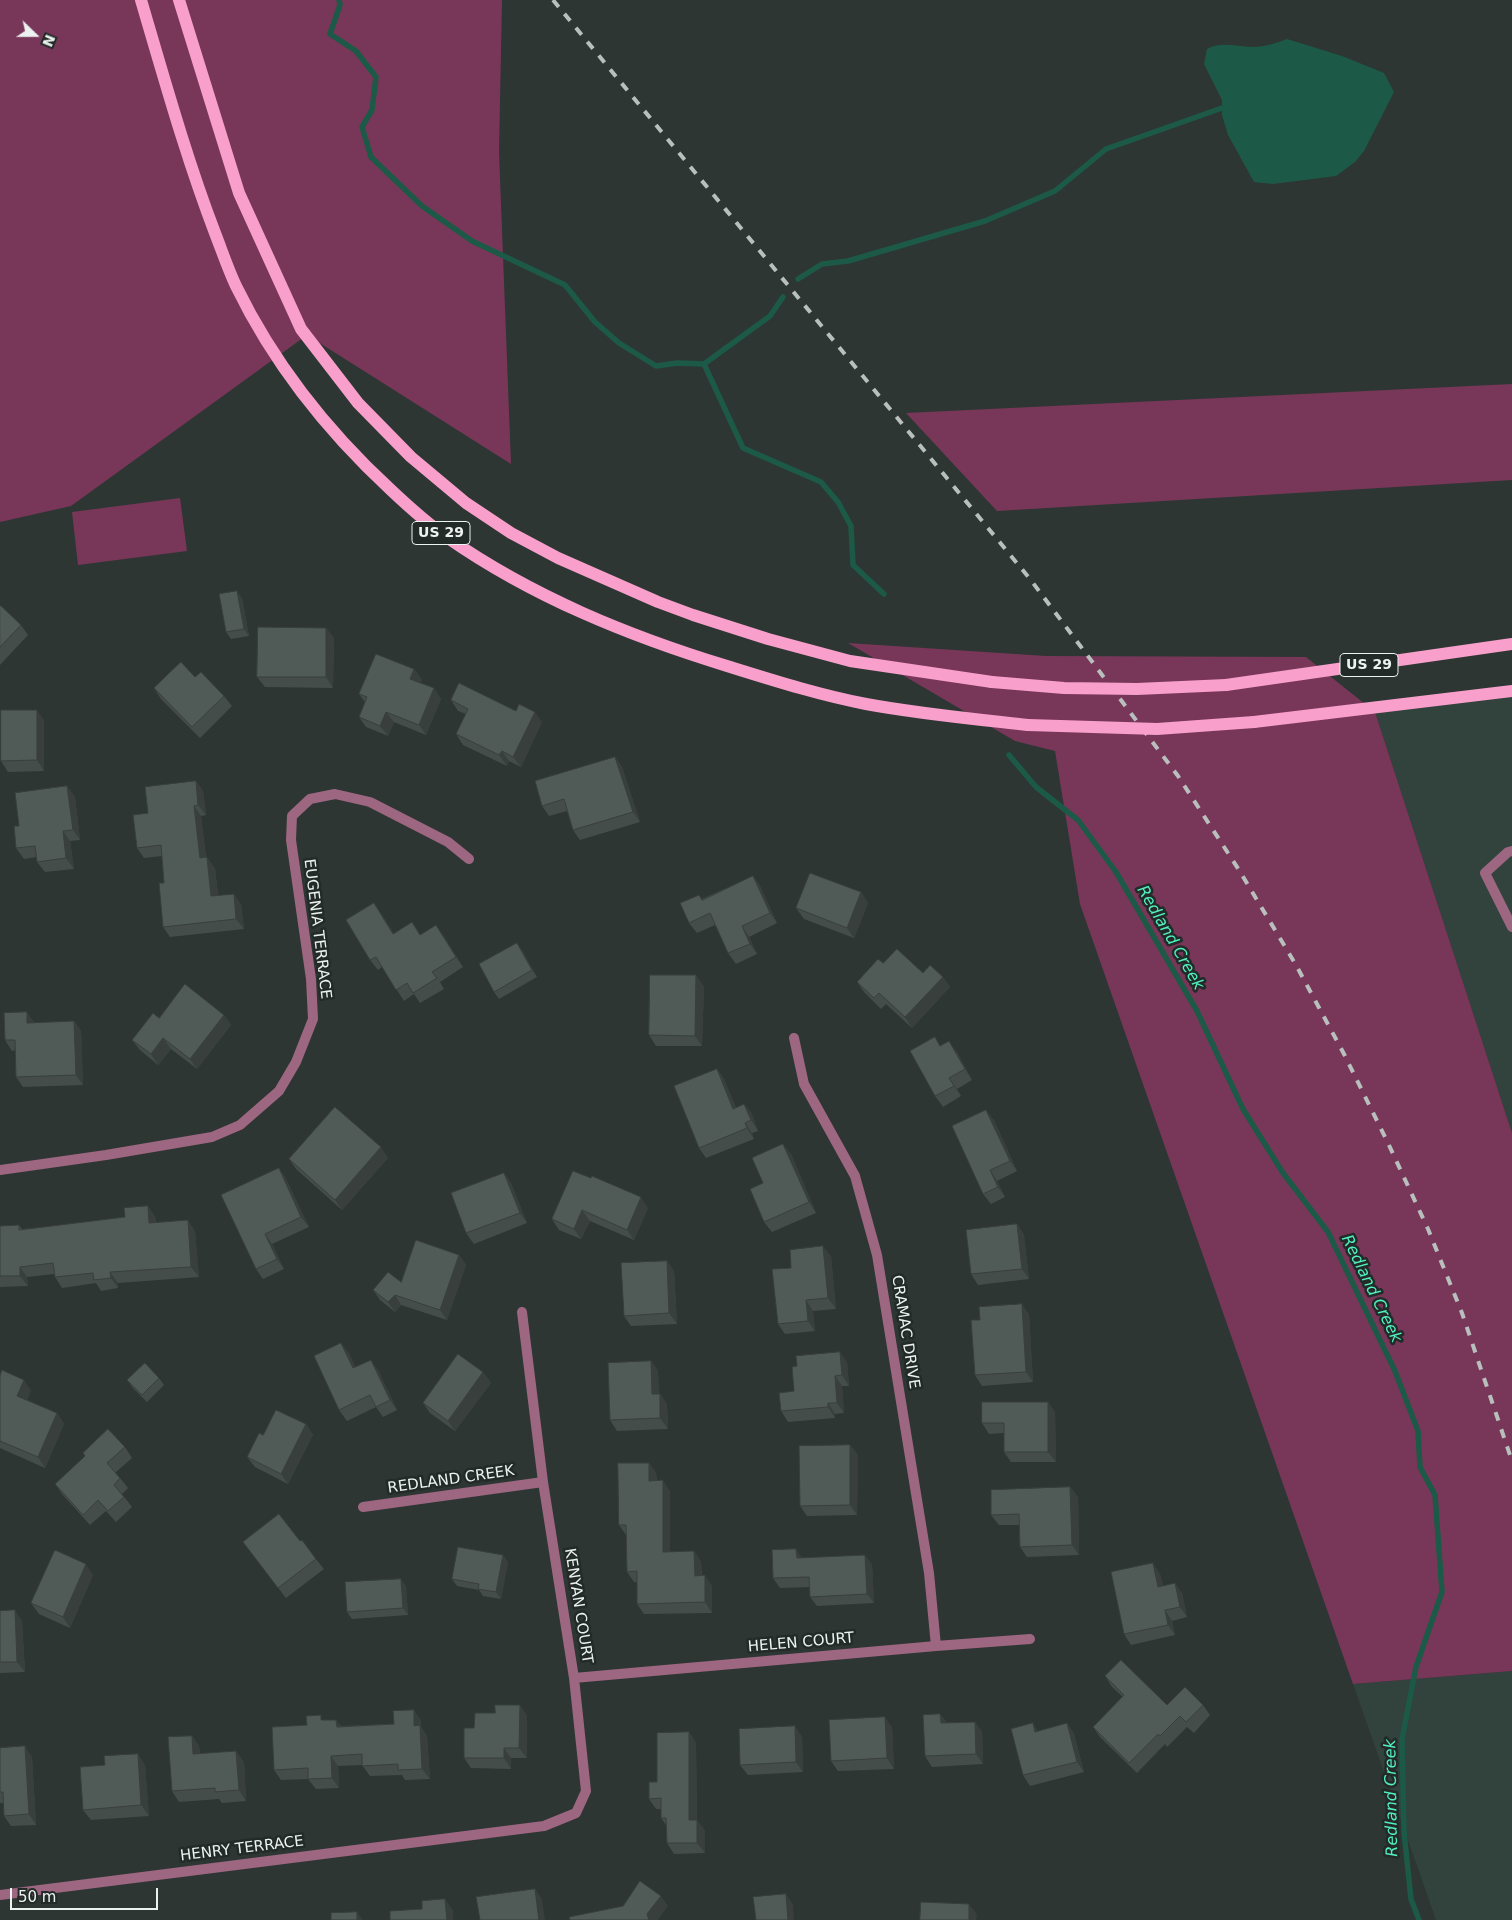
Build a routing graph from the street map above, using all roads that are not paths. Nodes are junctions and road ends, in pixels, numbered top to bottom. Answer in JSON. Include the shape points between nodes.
{"nodes":[{"id":1,"x":140,"y":0,"type":"edge"},
{"id":2,"x":180,"y":0,"type":"edge"},
{"id":3,"x":1512,"y":644,"type":"edge"},
{"id":4,"x":1512,"y":691,"type":"edge"},
{"id":5,"x":1512,"y":850,"type":"edge"},
{"id":6,"x":469,"y":859,"type":"dead end"},
{"id":7,"x":1512,"y":927,"type":"edge"},
{"id":8,"x":794,"y":1038,"type":"dead end"},
{"id":9,"x":0,"y":1170,"type":"edge"},
{"id":10,"x":522,"y":1312,"type":"dead end"},
{"id":11,"x":543,"y":1482,"type":"junction"},
{"id":12,"x":363,"y":1507,"type":"dead end"},
{"id":13,"x":1030,"y":1639,"type":"dead end"},
{"id":14,"x":936,"y":1646,"type":"junction"},
{"id":15,"x":574,"y":1678,"type":"junction"},
{"id":16,"x":487,"y":1833,"type":"joint"},
{"id":17,"x":0,"y":1895,"type":"edge"}],
"edges":[{"from":1,"to":4,"type":"main road","number":"US 29","bridge":true,"via":[[198,188],[236,285],[274,354],[319,416],[367,468],[416,513],[446,537],[508,576],[576,611],[663,646],[768,679],[864,703],[1028,725],[1157,729],[1254,722]]},
{"from":2,"to":3,"type":"main road","number":"US 29","bridge":true,"via":[[239,193],[301,329],[358,402],[410,457],[466,503],[511,533],[558,558],[675,609],[768,639],[850,661],[992,682],[1064,688],[1226,686]]},
{"from":5,"to":7,"type":"street","via":[[1485,872]]},
{"from":6,"to":9,"type":"street","name":"EUGENIA TERRACE","via":[[448,842],[370,802],[335,794],[310,799],[292,816],[291,840],[312,980],[313,1019],[296,1062],[279,1090],[240,1125],[212,1137]]},
{"from":8,"to":14,"type":"street","name":"CRAMAC DRIVE","via":[[804,1084],[855,1176],[877,1255],[929,1573]]},
{"from":10,"to":11,"type":"street","name":"KENYAN COURT"},
{"from":11,"to":12,"type":"street","name":"REDLAND CREEK"},
{"from":11,"to":15,"type":"street","name":"KENYAN COURT"},
{"from":13,"to":14,"type":"street","name":"HELEN COURT"},
{"from":14,"to":15,"type":"street","name":"HELEN COURT"},
{"from":15,"to":16,"type":"street","name":"KENYAN COURT","via":[[586,1792],[576,1813],[544,1826]]},
{"from":16,"to":17,"type":"street","name":"HENRY TERRACE"}]}
